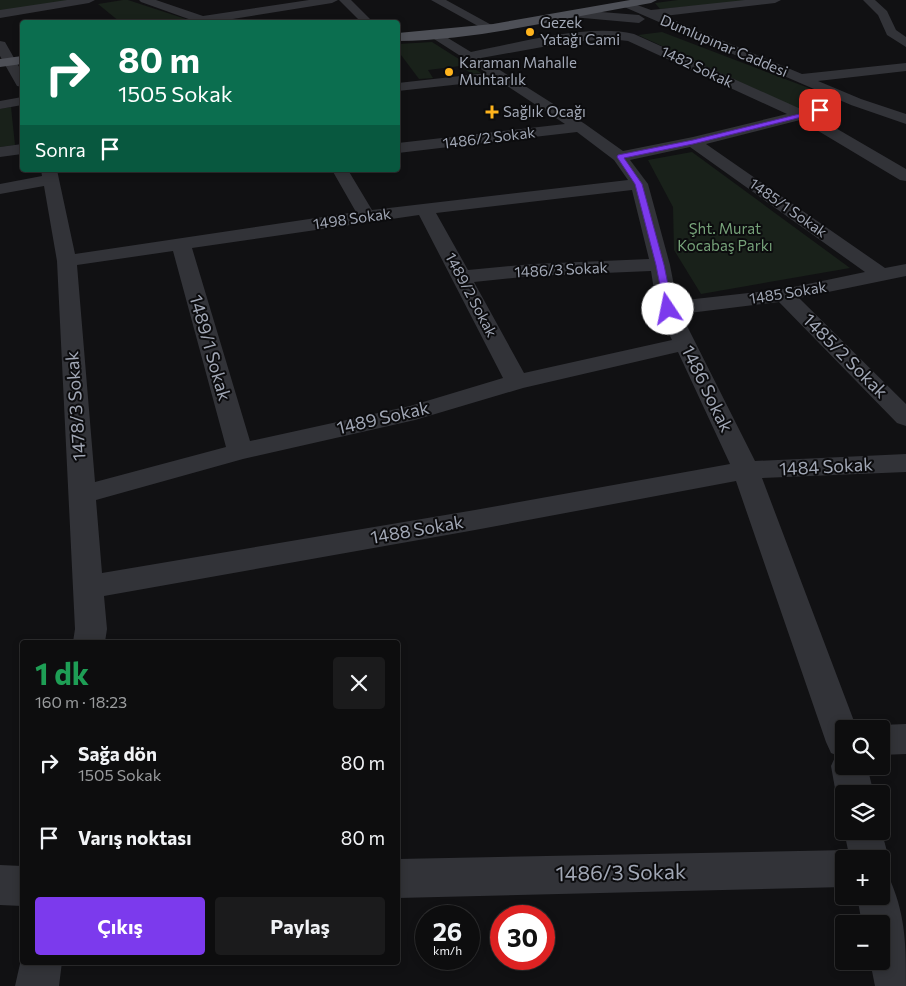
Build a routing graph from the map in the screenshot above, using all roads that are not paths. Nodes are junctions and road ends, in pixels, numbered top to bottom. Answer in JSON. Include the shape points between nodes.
{"nodes":[{"id":1,"x":88,"y":0,"type":"edge"},
{"id":2,"x":145,"y":0,"type":"edge"},
{"id":3,"x":332,"y":0,"type":"edge"},
{"id":4,"x":345,"y":0,"type":"edge"},
{"id":5,"x":438,"y":0,"type":"edge"},
{"id":6,"x":651,"y":0,"type":"edge"},
{"id":7,"x":775,"y":0,"type":"edge"},
{"id":8,"x":869,"y":0,"type":"edge"},
{"id":9,"x":624,"y":2,"type":"edge"},
{"id":10,"x":0,"y":14,"type":"edge"},
{"id":11,"x":576,"y":14,"type":"junction"},
{"id":12,"x":650,"y":14,"type":"junction"},
{"id":13,"x":202,"y":20,"type":"edge"},
{"id":14,"x":211,"y":20,"type":"edge"},
{"id":15,"x":365,"y":20,"type":"edge"},
{"id":16,"x":677,"y":26,"type":"junction"},
{"id":17,"x":491,"y":28,"type":"junction"},
{"id":18,"x":438,"y":36,"type":"junction"},
{"id":19,"x":400,"y":37,"type":"edge"},
{"id":20,"x":906,"y":43,"type":"edge"},
{"id":21,"x":0,"y":45,"type":"edge"},
{"id":22,"x":469,"y":56,"type":"junction"},
{"id":23,"x":11,"y":62,"type":"edge"},
{"id":24,"x":906,"y":67,"type":"edge"},
{"id":25,"x":499,"y":76,"type":"junction"},
{"id":26,"x":801,"y":78,"type":"junction"},
{"id":27,"x":20,"y":79,"type":"edge"},
{"id":28,"x":400,"y":87,"type":"edge"},
{"id":29,"x":20,"y":101,"type":"edge"},
{"id":30,"x":856,"y":102,"type":"junction"},
{"id":31,"x":0,"y":105,"type":"edge"},
{"id":32,"x":802,"y":115,"type":"junction"},
{"id":33,"x":906,"y":119,"type":"edge"},
{"id":34,"x":580,"y":127,"type":"junction"},
{"id":35,"x":693,"y":142,"type":"junction"},
{"id":36,"x":400,"y":148,"type":"edge"},
{"id":37,"x":20,"y":149,"type":"edge"},
{"id":38,"x":0,"y":152,"type":"edge"},
{"id":39,"x":620,"y":157,"type":"junction"},
{"id":40,"x":49,"y":172,"type":"edge"},
{"id":41,"x":341,"y":172,"type":"edge"},
{"id":42,"x":906,"y":176,"type":"edge"},
{"id":43,"x":639,"y":184,"type":"junction"},
{"id":44,"x":0,"y":189,"type":"edge"},
{"id":45,"x":425,"y":209,"type":"junction"},
{"id":46,"x":367,"y":216,"type":"junction"},
{"id":47,"x":180,"y":244,"type":"junction"},
{"id":48,"x":66,"y":261,"type":"junction"},
{"id":49,"x":660,"y":265,"type":"junction"},
{"id":50,"x":906,"y":270,"type":"edge"},
{"id":51,"x":882,"y":275,"type":"junction"},
{"id":52,"x":462,"y":277,"type":"junction"},
{"id":53,"x":784,"y":295,"type":"junction"},
{"id":54,"x":668,"y":309,"type":"junction"},
{"id":55,"x":684,"y":344,"type":"junction"},
{"id":56,"x":517,"y":382,"type":"junction"},
{"id":57,"x":906,"y":418,"type":"edge"},
{"id":58,"x":240,"y":451,"type":"junction"},
{"id":59,"x":906,"y":463,"type":"edge"},
{"id":60,"x":746,"y":470,"type":"junction"},
{"id":61,"x":82,"y":495,"type":"junction"},
{"id":62,"x":89,"y":588,"type":"junction"},
{"id":63,"x":89,"y":640,"type":"edge"},
{"id":64,"x":836,"y":720,"type":"edge"},
{"id":65,"x":906,"y":739,"type":"edge"},
{"id":66,"x":890,"y":740,"type":"edge"},
{"id":67,"x":835,"y":868,"type":"edge"},
{"id":68,"x":400,"y":879,"type":"edge"},
{"id":69,"x":0,"y":885,"type":"edge"},
{"id":70,"x":20,"y":886,"type":"edge"},
{"id":71,"x":890,"y":925,"type":"edge"},
{"id":72,"x":40,"y":965,"type":"edge"},
{"id":73,"x":37,"y":986,"type":"edge"},
{"id":74,"x":897,"y":986,"type":"edge"}],
"edges":[{"from":1,"to":10,"type":"street"},
{"from":2,"to":13,"type":"street"},
{"from":3,"to":14,"type":"street"},
{"from":4,"to":15,"type":"street"},
{"from":5,"to":17,"type":"street"},
{"from":6,"to":9,"type":"main road"},
{"from":7,"to":12,"type":"street"},
{"from":8,"to":20,"type":"street","via":[[883,14],[891,32]]},
{"from":9,"to":11,"type":"main road"},
{"from":9,"to":12,"type":"street","name":"Dumlupınar Caddesi"},
{"from":11,"to":16,"type":"street","via":[[634,18]]},
{"from":11,"to":17,"type":"main road"},
{"from":12,"to":16,"type":"street","name":"Dumlupınar Caddesi"},
{"from":16,"to":26,"type":"street","name":"Dumlupınar Caddesi"},
{"from":17,"to":18,"type":"main road"},
{"from":18,"to":19,"type":"main road"},
{"from":18,"to":22,"type":"street","name":"1486 Sokak"},
{"from":21,"to":23,"type":"street"},
{"from":22,"to":25,"type":"street","name":"1486 Sokak"},
{"from":22,"to":32,"type":"street","name":"1482 Sokak","via":[[582,36],[630,37]]},
{"from":23,"to":27,"type":"street"},
{"from":24,"to":26,"type":"street"},
{"from":25,"to":28,"type":"street"},
{"from":25,"to":34,"type":"street","name":"1486 Sokak"},
{"from":26,"to":30,"type":"street","name":"Dumlupınar Caddesi"},
{"from":29,"to":31,"type":"street"},
{"from":30,"to":32,"type":"street"},
{"from":30,"to":33,"type":"street","name":"Dumlupınar Caddesi"},
{"from":32,"to":35,"type":"street"},
{"from":32,"to":42,"type":"street","name":"1482 Sokak"},
{"from":34,"to":36,"type":"street","name":"1486/2 Sokak"},
{"from":34,"to":39,"type":"street","name":"1486 Sokak"},
{"from":35,"to":39,"type":"street"},
{"from":35,"to":51,"type":"street","name":"1485/1 Sokak"},
{"from":37,"to":38,"type":"street"},
{"from":39,"to":43,"type":"street","name":"1486 Sokak"},
{"from":40,"to":44,"type":"street"},
{"from":40,"to":48,"type":"street","name":"1478/3 Sokak"},
{"from":41,"to":46,"type":"street"},
{"from":43,"to":45,"type":"street","name":"1498 Sokak"},
{"from":43,"to":49,"type":"street","name":"1486 Sokak"},
{"from":45,"to":46,"type":"street","name":"1498 Sokak"},
{"from":45,"to":52,"type":"street","name":"1489/2 Sokak"},
{"from":46,"to":47,"type":"street","name":"1498 Sokak"},
{"from":47,"to":48,"type":"street","name":"1498 Sokak"},
{"from":47,"to":58,"type":"street","name":"1489/1 Sokak"},
{"from":48,"to":61,"type":"street","name":"1478/3 Sokak"},
{"from":49,"to":52,"type":"street","name":"1486/3 Sokak","via":[[532,270]]},
{"from":49,"to":54,"type":"street","name":"1486 Sokak"},
{"from":50,"to":51,"type":"street","name":"1485 Sokak"},
{"from":51,"to":53,"type":"street","name":"1485 Sokak"},
{"from":52,"to":56,"type":"street","name":"1489/2 Sokak"},
{"from":53,"to":54,"type":"street","name":"1485 Sokak"},
{"from":53,"to":57,"type":"street","name":"1485/2 Sokak"},
{"from":54,"to":55,"type":"street","name":"1486 Sokak"},
{"from":55,"to":56,"type":"street","name":"1489 Sokak"},
{"from":55,"to":60,"type":"street","name":"1486 Sokak"},
{"from":56,"to":58,"type":"street","name":"1489 Sokak","via":[[416,412]]},
{"from":58,"to":61,"type":"street","name":"1489 Sokak"},
{"from":59,"to":60,"type":"street","name":"1484 Sokak"},
{"from":60,"to":62,"type":"street","name":"1488 Sokak"},
{"from":60,"to":64,"type":"street","name":"1486 Sokak"},
{"from":61,"to":62,"type":"street","name":"1478/3 Sokak"},
{"from":62,"to":63,"type":"street","name":"1478/3 Sokak"},
{"from":65,"to":66,"type":"street"},
{"from":67,"to":68,"type":"street","name":"1486/3 Sokak"},
{"from":69,"to":70,"type":"street"},
{"from":71,"to":74,"type":"street"},
{"from":72,"to":73,"type":"street"}]}
